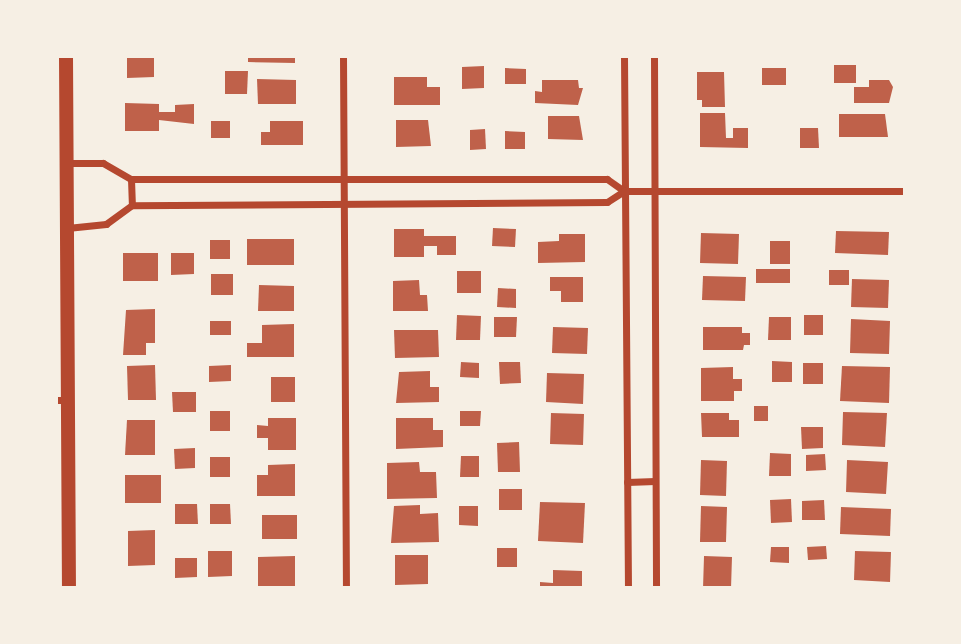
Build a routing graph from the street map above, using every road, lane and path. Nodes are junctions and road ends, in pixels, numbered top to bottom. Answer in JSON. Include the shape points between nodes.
{"nodes":[{"id":1,"x":66,"y":56,"type":"edge"},
{"id":2,"x":343,"y":56,"type":"edge"},
{"id":3,"x":624,"y":56,"type":"edge"},
{"id":4,"x":654,"y":56,"type":"edge"},
{"id":5,"x":67,"y":163,"type":"junction"},
{"id":6,"x":131,"y":179,"type":"junction"},
{"id":7,"x":343,"y":181,"type":"junction"},
{"id":8,"x":624,"y":191,"type":"junction"},
{"id":9,"x":654,"y":191,"type":"junction"},
{"id":10,"x":905,"y":191,"type":"edge"},
{"id":11,"x":132,"y":205,"type":"junction"},
{"id":12,"x":343,"y":206,"type":"junction"},
{"id":13,"x":67,"y":228,"type":"junction"},
{"id":14,"x":62,"y":400,"type":"edge"},
{"id":15,"x":62,"y":437,"type":"edge"},
{"id":16,"x":655,"y":481,"type":"junction"},
{"id":17,"x":627,"y":482,"type":"junction"},
{"id":18,"x":69,"y":588,"type":"edge"},
{"id":19,"x":346,"y":588,"type":"edge"},
{"id":20,"x":628,"y":588,"type":"edge"},
{"id":21,"x":656,"y":588,"type":"edge"}],
"edges":[{"from":1,"to":5,"type":"main road"},
{"from":2,"to":7,"type":"street"},
{"from":3,"to":8,"type":"street"},
{"from":4,"to":9,"type":"street"},
{"from":5,"to":6,"type":"street","via":[[103,163]]},
{"from":5,"to":13,"type":"main road"},
{"from":6,"to":7,"type":"street"},
{"from":6,"to":11,"type":"street"},
{"from":7,"to":8,"type":"street","via":[[607,179]]},
{"from":7,"to":12,"type":"street"},
{"from":8,"to":9,"type":"street"},
{"from":8,"to":12,"type":"street","via":[[607,202]]},
{"from":8,"to":17,"type":"street"},
{"from":9,"to":10,"type":"street"},
{"from":9,"to":16,"type":"street"},
{"from":11,"to":12,"type":"street"},
{"from":11,"to":13,"type":"street","via":[[106,224]]},
{"from":12,"to":19,"type":"street"},
{"from":13,"to":14,"type":"main road"},
{"from":14,"to":15,"type":"main road"},
{"from":15,"to":18,"type":"main road"},
{"from":16,"to":17,"type":"street"},
{"from":16,"to":21,"type":"street"},
{"from":17,"to":20,"type":"street"}]}
